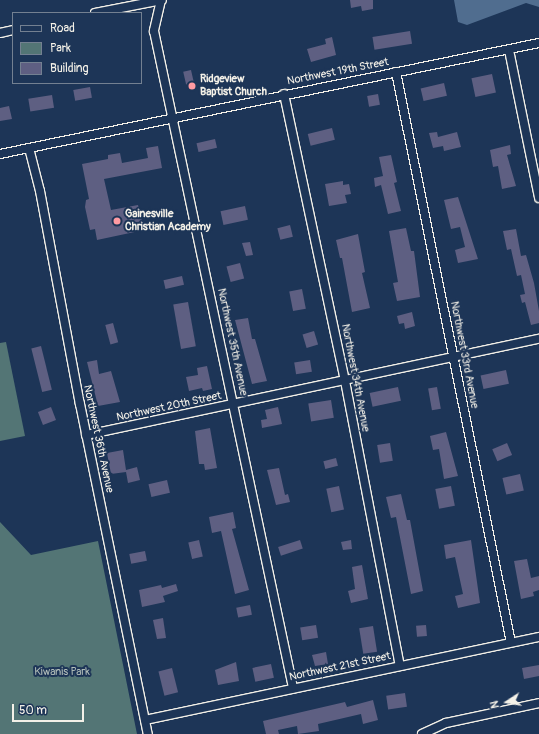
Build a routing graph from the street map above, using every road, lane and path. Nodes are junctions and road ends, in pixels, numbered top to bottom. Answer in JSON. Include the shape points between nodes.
{"nodes":[{"id":1,"x":162,"y":0,"type":"edge"},
{"id":2,"x":100,"y":12,"type":"edge"},
{"id":3,"x":12,"y":30,"type":"edge"},
{"id":4,"x":0,"y":33,"type":"edge"},
{"id":5,"x":539,"y":43,"type":"edge"},
{"id":6,"x":509,"y":50,"type":"junction"},
{"id":7,"x":396,"y":72,"type":"junction"},
{"id":8,"x":284,"y":94,"type":"junction"},
{"id":9,"x":174,"y":118,"type":"junction"},
{"id":10,"x":29,"y":148,"type":"junction"},
{"id":11,"x":0,"y":154,"type":"edge"},
{"id":12,"x":539,"y":198,"type":"edge"},
{"id":13,"x":539,"y":339,"type":"edge"},
{"id":14,"x":453,"y":357,"type":"junction"},
{"id":15,"x":345,"y":381,"type":"junction"},
{"id":16,"x":234,"y":405,"type":"junction"},
{"id":17,"x":86,"y":435,"type":"junction"},
{"id":18,"x":539,"y":637,"type":"edge"},
{"id":19,"x":511,"y":643,"type":"junction"},
{"id":20,"x":400,"y":666,"type":"junction"},
{"id":21,"x":293,"y":688,"type":"junction"},
{"id":22,"x":539,"y":703,"type":"edge"},
{"id":23,"x":145,"y":720,"type":"junction"},
{"id":24,"x":148,"y":734,"type":"edge"},
{"id":25,"x":422,"y":734,"type":"edge"}],
"edges":[{"from":1,"to":2,"type":"street"},
{"from":1,"to":9,"type":"street","name":"Northwest 35th Avenue","via":[[154,31]]},
{"from":3,"to":4,"type":"street"},
{"from":5,"to":6,"type":"street","name":"Northwest 19th Street"},
{"from":6,"to":7,"type":"street","name":"Northwest 19th Street"},
{"from":6,"to":12,"type":"street"},
{"from":7,"to":8,"type":"street","name":"Northwest 19th Street"},
{"from":7,"to":14,"type":"street","name":"Northwest 33rd Avenue"},
{"from":8,"to":9,"type":"street","name":"Northwest 19th Street"},
{"from":8,"to":15,"type":"street","name":"Northwest 34th Avenue"},
{"from":9,"to":10,"type":"street","name":"Northwest 19th Street"},
{"from":9,"to":16,"type":"street","name":"Northwest 35th Avenue"},
{"from":10,"to":11,"type":"street","name":"Northwest 19th Street"},
{"from":10,"to":17,"type":"street","name":"Northwest 36th Avenue","via":[[40,191]]},
{"from":13,"to":14,"type":"street","name":"Northwest 20th Street"},
{"from":14,"to":15,"type":"street","name":"Northwest 20th Street"},
{"from":14,"to":19,"type":"street","name":"Northwest 33rd Avenue"},
{"from":15,"to":16,"type":"street","name":"Northwest 20th Street"},
{"from":15,"to":20,"type":"street","name":"Northwest 34th Avenue"},
{"from":16,"to":17,"type":"street","name":"Northwest 20th Street"},
{"from":16,"to":21,"type":"street","name":"Northwest 35th Avenue"},
{"from":17,"to":23,"type":"street","name":"Northwest 36th Avenue"},
{"from":18,"to":19,"type":"street","name":"Northwest 21st Street"},
{"from":19,"to":20,"type":"street","name":"Northwest 21st Street"},
{"from":20,"to":21,"type":"street","name":"Northwest 21st Street"},
{"from":21,"to":23,"type":"street","name":"Northwest 21st Street"},
{"from":22,"to":25,"type":"street","via":[[446,723]]},
{"from":23,"to":24,"type":"street","name":"Northwest 36th Avenue"}]}
